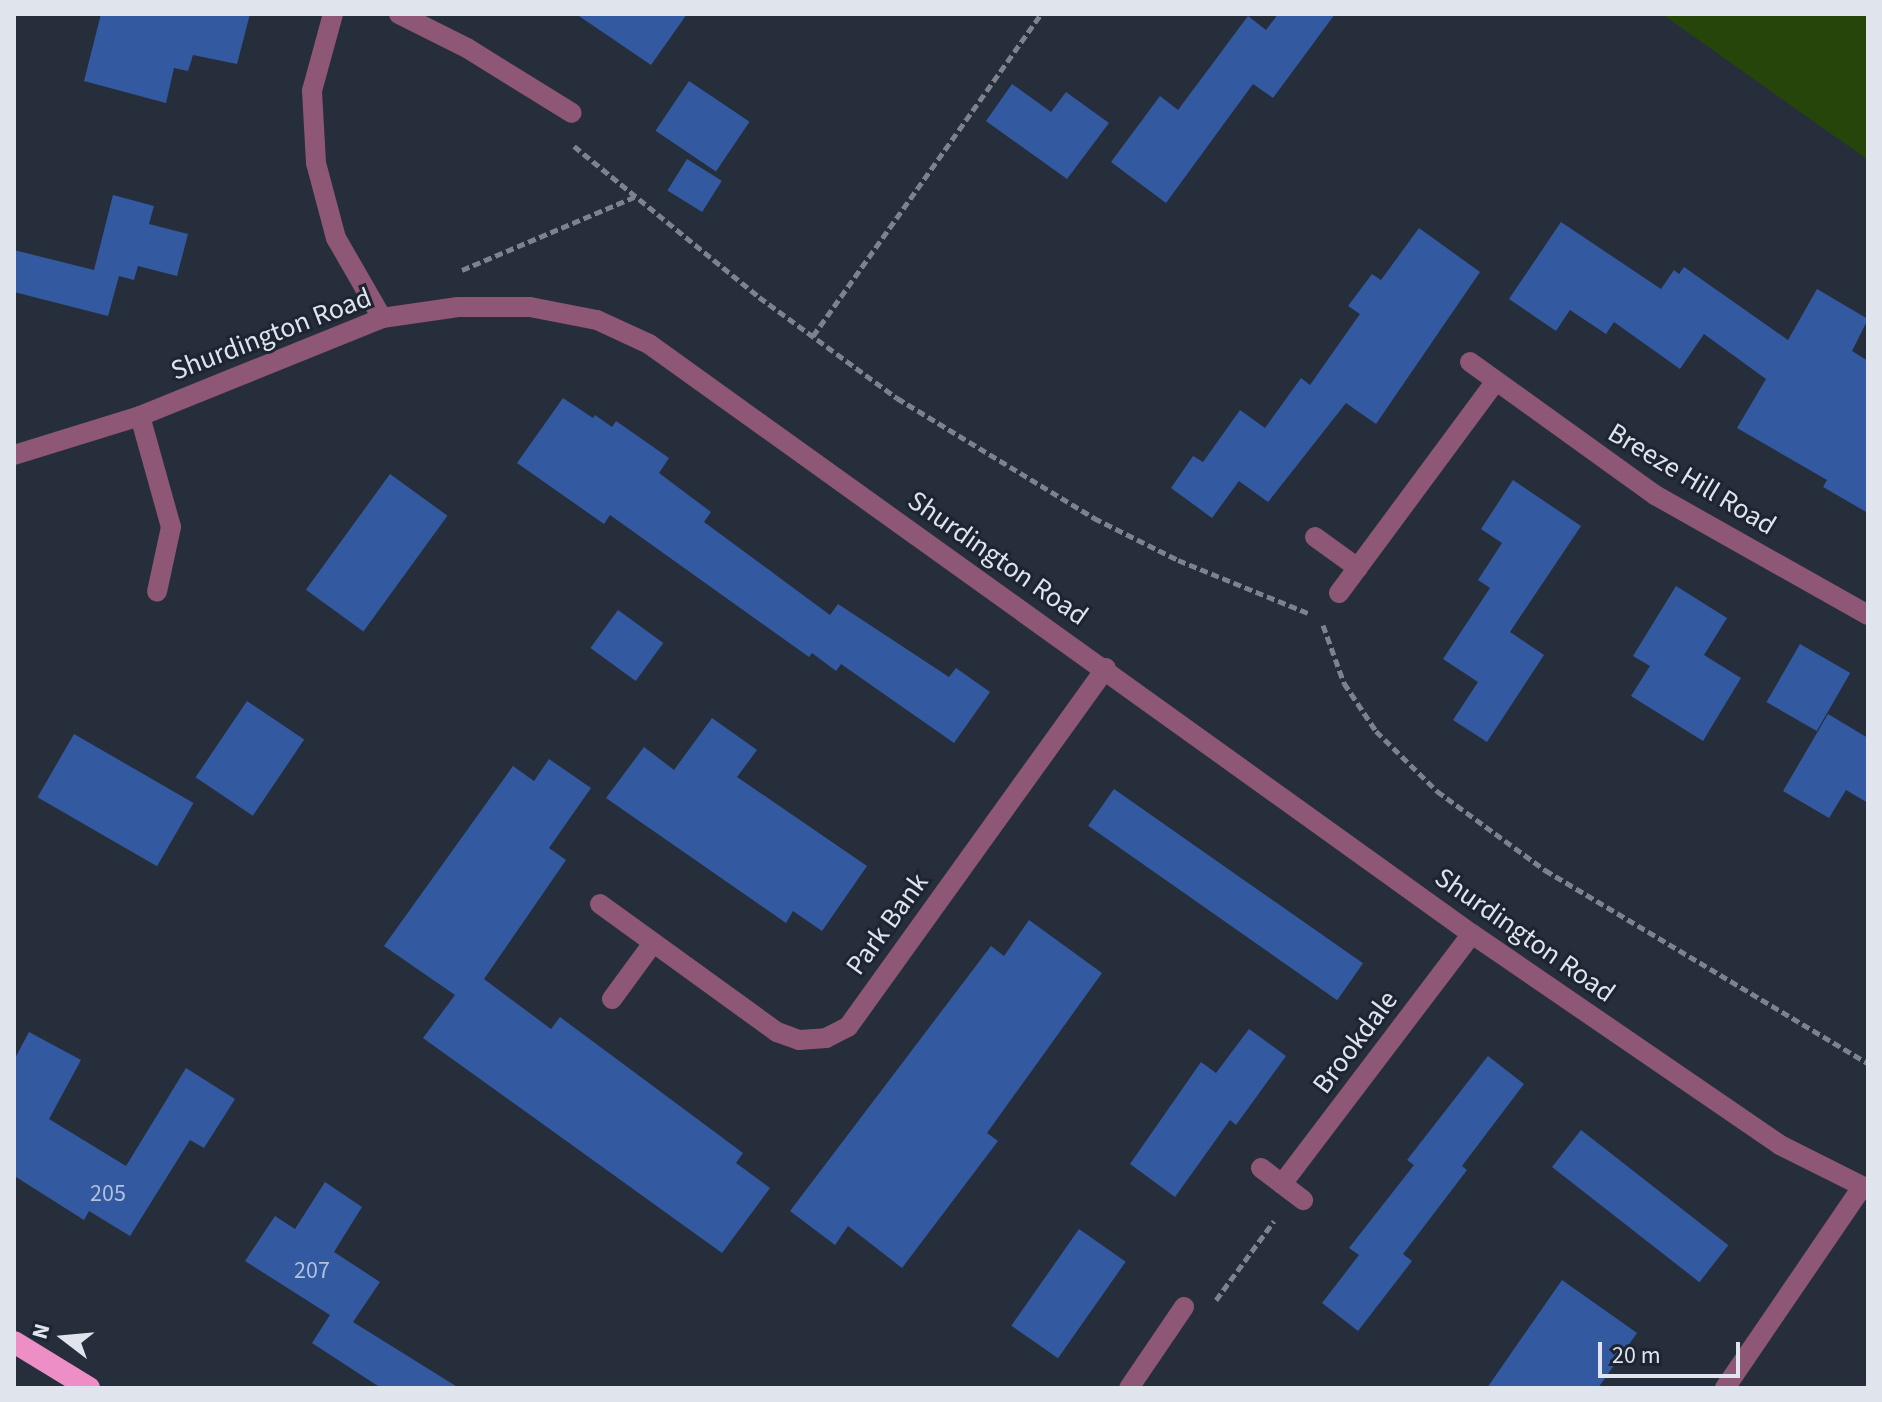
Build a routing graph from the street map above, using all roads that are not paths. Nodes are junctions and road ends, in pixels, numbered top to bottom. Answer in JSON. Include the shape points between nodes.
{"nodes":[{"id":1,"x":333,"y":14,"type":"edge"},
{"id":2,"x":399,"y":14,"type":"edge"},
{"id":3,"x":572,"y":113,"type":"road end"},
{"id":4,"x":382,"y":318,"type":"junction"},
{"id":5,"x":1470,"y":362,"type":"dead end"},
{"id":6,"x":1495,"y":382,"type":"junction"},
{"id":7,"x":140,"y":416,"type":"junction"},
{"id":8,"x":14,"y":455,"type":"edge"},
{"id":9,"x":1315,"y":537,"type":"dead end"},
{"id":10,"x":1358,"y":568,"type":"junction"},
{"id":11,"x":157,"y":592,"type":"dead end"},
{"id":12,"x":1339,"y":593,"type":"dead end"},
{"id":13,"x":1868,"y":615,"type":"edge"},
{"id":14,"x":1106,"y":668,"type":"junction"},
{"id":15,"x":600,"y":904,"type":"dead end"},
{"id":16,"x":1472,"y":934,"type":"junction"},
{"id":17,"x":653,"y":943,"type":"junction"},
{"id":18,"x":612,"y":999,"type":"dead end"},
{"id":19,"x":1261,"y":1168,"type":"dead end"},
{"id":20,"x":1282,"y":1184,"type":"junction"},
{"id":21,"x":1865,"y":1188,"type":"edge"},
{"id":22,"x":1303,"y":1200,"type":"dead end"},
{"id":23,"x":1184,"y":1307,"type":"road end"},
{"id":24,"x":14,"y":1342,"type":"edge"},
{"id":25,"x":89,"y":1388,"type":"edge"},
{"id":26,"x":1129,"y":1388,"type":"edge"},
{"id":27,"x":1725,"y":1388,"type":"edge"}],
"edges":[{"from":1,"to":4,"type":"street","via":[[312,91],[316,163],[336,238]]},
{"from":2,"to":3,"type":"street","via":[[481,56]]},
{"from":4,"to":7,"type":"street","name":"Shurdington Road"},
{"from":4,"to":14,"type":"street","name":"Shurdington Road","via":[[458,307],[530,307],[597,320],[649,344]]},
{"from":5,"to":6,"type":"street","name":"Breeze Hill Road"},
{"from":6,"to":10,"type":"street"},
{"from":6,"to":13,"type":"street","name":"Breeze Hill Road","via":[[1655,495]]},
{"from":7,"to":8,"type":"street","name":"Shurdington Road"},
{"from":7,"to":11,"type":"street","via":[[171,527]]},
{"from":9,"to":10,"type":"street"},
{"from":10,"to":12,"type":"street"},
{"from":14,"to":16,"type":"street","name":"Shurdington Road"},
{"from":14,"to":17,"type":"street","name":"Park Bank","via":[[848,1027],[826,1038],[799,1040],[777,1032]]},
{"from":15,"to":17,"type":"street","name":"Park Bank"},
{"from":16,"to":20,"type":"street","name":"Brookdale"},
{"from":16,"to":21,"type":"street","name":"Shurdington Road","via":[[1780,1145]]},
{"from":17,"to":18,"type":"street"},
{"from":19,"to":20,"type":"street"},
{"from":20,"to":22,"type":"street"},
{"from":21,"to":27,"type":"street"},
{"from":23,"to":26,"type":"street"},
{"from":24,"to":25,"type":"highway"}]}
